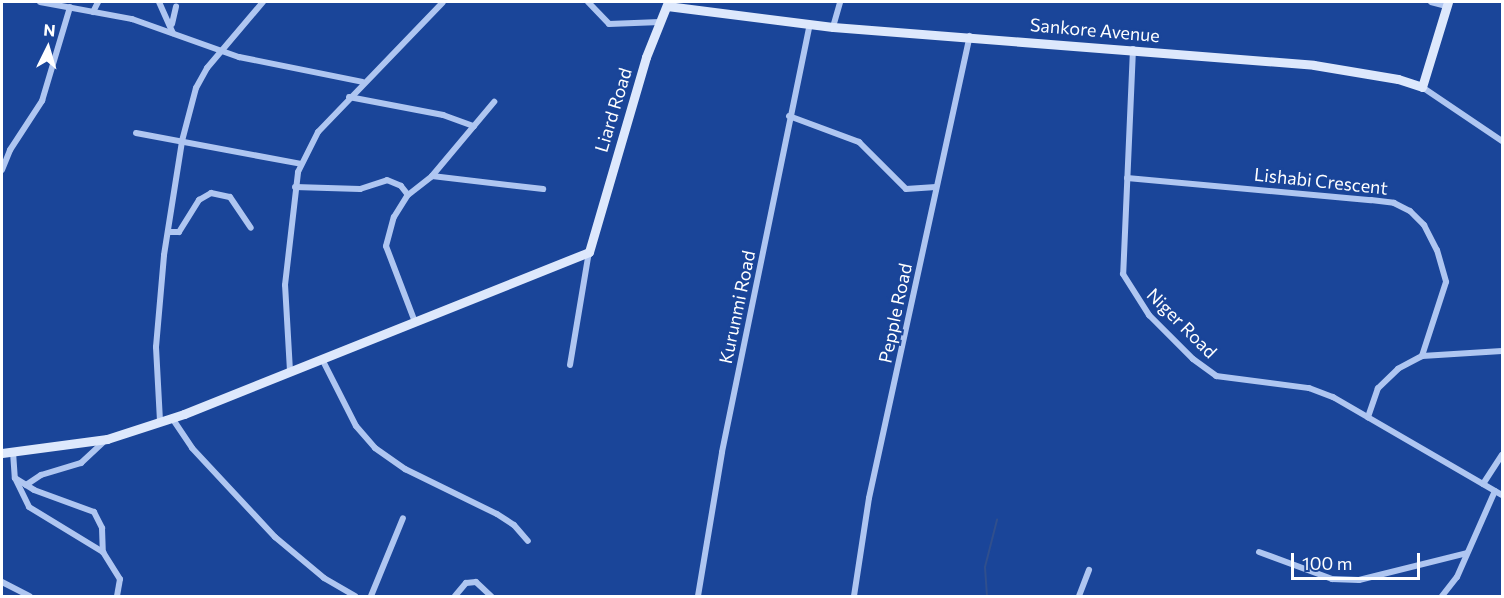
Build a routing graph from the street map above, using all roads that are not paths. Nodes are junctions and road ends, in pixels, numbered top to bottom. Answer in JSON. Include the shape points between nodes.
{"nodes":[{"id":1,"x":40,"y":2,"type":"edge"},
{"id":2,"x":99,"y":2,"type":"edge"},
{"id":3,"x":159,"y":2,"type":"edge"},
{"id":4,"x":263,"y":2,"type":"edge"},
{"id":5,"x":443,"y":2,"type":"edge"},
{"id":6,"x":588,"y":2,"type":"edge"},
{"id":7,"x":840,"y":2,"type":"edge"},
{"id":8,"x":1431,"y":2,"type":"edge"},
{"id":9,"x":668,"y":4,"type":"edge"},
{"id":10,"x":1447,"y":4,"type":"edge"},
{"id":11,"x":176,"y":6,"type":"dead end"},
{"id":12,"x":70,"y":7,"type":"junction"},
{"id":13,"x":93,"y":12,"type":"junction"},
{"id":14,"x":660,"y":22,"type":"junction"},
{"id":15,"x":810,"y":24,"type":"junction"},
{"id":16,"x":172,"y":25,"type":"junction"},
{"id":17,"x":833,"y":27,"type":"junction"},
{"id":18,"x":173,"y":33,"type":"junction"},
{"id":19,"x":970,"y":36,"type":"junction"},
{"id":20,"x":1133,"y":48,"type":"junction"},
{"id":21,"x":222,"y":49,"type":"junction"},
{"id":22,"x":363,"y":82,"type":"junction"},
{"id":23,"x":1422,"y":87,"type":"junction"},
{"id":24,"x":349,"y":97,"type":"junction"},
{"id":25,"x":494,"y":102,"type":"dead end"},
{"id":26,"x":789,"y":116,"type":"junction"},
{"id":27,"x":474,"y":126,"type":"junction"},
{"id":28,"x":136,"y":134,"type":"dead end"},
{"id":29,"x":182,"y":141,"type":"junction"},
{"id":30,"x":1503,"y":141,"type":"edge"},
{"id":31,"x":301,"y":164,"type":"junction"},
{"id":32,"x":2,"y":170,"type":"edge"},
{"id":33,"x":432,"y":176,"type":"junction"},
{"id":34,"x":1127,"y":178,"type":"junction"},
{"id":35,"x":295,"y":187,"type":"junction"},
{"id":36,"x":936,"y":187,"type":"junction"},
{"id":37,"x":543,"y":189,"type":"dead end"},
{"id":38,"x":408,"y":195,"type":"junction"},
{"id":39,"x":251,"y":228,"type":"dead end"},
{"id":40,"x":168,"y":232,"type":"junction"},
{"id":41,"x":589,"y":252,"type":"junction"},
{"id":42,"x":414,"y":322,"type":"junction"},
{"id":43,"x":1503,"y":351,"type":"edge"},
{"id":44,"x":1422,"y":356,"type":"junction"},
{"id":45,"x":322,"y":359,"type":"junction"},
{"id":46,"x":570,"y":365,"type":"dead end"},
{"id":47,"x":290,"y":371,"type":"junction"},
{"id":48,"x":1368,"y":417,"type":"junction"},
{"id":49,"x":172,"y":418,"type":"junction"},
{"id":50,"x":160,"y":421,"type":"junction"},
{"id":51,"x":107,"y":439,"type":"junction"},
{"id":52,"x":14,"y":452,"type":"junction"},
{"id":53,"x":2,"y":453,"type":"edge"},
{"id":54,"x":1503,"y":455,"type":"edge"},
{"id":55,"x":15,"y":478,"type":"junction"},
{"id":56,"x":1483,"y":484,"type":"junction"},
{"id":57,"x":27,"y":485,"type":"junction"},
{"id":58,"x":1495,"y":491,"type":"junction"},
{"id":59,"x":1503,"y":495,"type":"edge"},
{"id":60,"x":403,"y":518,"type":"dead end"},
{"id":61,"x":528,"y":541,"type":"dead end"},
{"id":62,"x":103,"y":552,"type":"junction"},
{"id":63,"x":1259,"y":552,"type":"dead end"},
{"id":64,"x":1467,"y":553,"type":"junction"},
{"id":65,"x":1089,"y":570,"type":"dead end"},
{"id":66,"x":2,"y":582,"type":"edge"},
{"id":67,"x":30,"y":597,"type":"edge"},
{"id":68,"x":117,"y":597,"type":"edge"},
{"id":69,"x":355,"y":597,"type":"edge"},
{"id":70,"x":371,"y":597,"type":"edge"},
{"id":71,"x":455,"y":597,"type":"edge"},
{"id":72,"x":491,"y":597,"type":"edge"},
{"id":73,"x":698,"y":597,"type":"edge"},
{"id":74,"x":854,"y":597,"type":"edge"},
{"id":75,"x":1079,"y":597,"type":"edge"},
{"id":76,"x":1442,"y":597,"type":"edge"}],
"edges":[{"from":1,"to":12,"type":"street"},
{"from":2,"to":13,"type":"street"},
{"from":3,"to":16,"type":"street"},
{"from":4,"to":21,"type":"street"},
{"from":5,"to":22,"type":"street"},
{"from":6,"to":14,"type":"street","via":[[609,24]]},
{"from":7,"to":17,"type":"street"},
{"from":8,"to":10,"type":"street"},
{"from":9,"to":14,"type":"street","name":"Liard Road"},
{"from":9,"to":15,"type":"street","name":"Sankore Avenue"},
{"from":10,"to":23,"type":"street"},
{"from":11,"to":16,"type":"street"},
{"from":12,"to":13,"type":"street"},
{"from":12,"to":32,"type":"street","via":[[42,100]]},
{"from":13,"to":18,"type":"street","via":[[132,19]]},
{"from":14,"to":41,"type":"street","name":"Liard Road"},
{"from":15,"to":17,"type":"street","name":"Sankore Avenue"},
{"from":15,"to":26,"type":"street","name":"Kurunmi Road"},
{"from":16,"to":18,"type":"street"},
{"from":17,"to":19,"type":"street","name":"Sankore Avenue"},
{"from":18,"to":21,"type":"street"},
{"from":19,"to":20,"type":"street","name":"Sankore Avenue"},
{"from":19,"to":36,"type":"street","name":"Pepple Road"},
{"from":20,"to":23,"type":"street","name":"Sankore Avenue","via":[[1314,65],[1398,79]]},
{"from":20,"to":34,"type":"street","name":"Niger Road"},
{"from":21,"to":22,"type":"street","via":[[239,57]]},
{"from":21,"to":29,"type":"street","via":[[196,88]]},
{"from":22,"to":24,"type":"street"},
{"from":23,"to":30,"type":"street","name":"Sankore Avenue"},
{"from":24,"to":27,"type":"street","via":[[443,115]]},
{"from":24,"to":31,"type":"street","via":[[318,132]]},
{"from":25,"to":27,"type":"street"},
{"from":26,"to":36,"type":"street","via":[[859,142],[906,189]]},
{"from":26,"to":73,"type":"street","name":"Kurunmi Road","via":[[722,452]]},
{"from":27,"to":33,"type":"street"},
{"from":28,"to":29,"type":"street"},
{"from":29,"to":31,"type":"street"},
{"from":29,"to":40,"type":"street"},
{"from":31,"to":35,"type":"street"},
{"from":33,"to":37,"type":"street"},
{"from":33,"to":38,"type":"street"},
{"from":34,"to":44,"type":"street","name":"Lishabi Crescent","via":[[1371,200],[1394,203],[1410,211],[1424,225],[1437,250],[1446,282]]},
{"from":34,"to":48,"type":"street","name":"Niger Road","via":[[1123,274],[1134,298],[1193,359],[1216,376],[1309,388]]},
{"from":35,"to":38,"type":"street","via":[[360,189],[387,180],[401,186]]},
{"from":35,"to":47,"type":"street","via":[[285,285]]},
{"from":36,"to":74,"type":"street","name":"Pepple Road","via":[[869,498]]},
{"from":38,"to":42,"type":"street","via":[[394,218],[386,246]]},
{"from":39,"to":40,"type":"street","via":[[230,197],[211,193],[199,200],[179,232]]},
{"from":40,"to":50,"type":"street","via":[[156,347]]},
{"from":41,"to":42,"type":"street"},
{"from":41,"to":46,"type":"street"},
{"from":42,"to":45,"type":"street"},
{"from":43,"to":44,"type":"street"},
{"from":44,"to":48,"type":"street","via":[[1398,369],[1378,388]]},
{"from":45,"to":47,"type":"street"},
{"from":45,"to":61,"type":"street","via":[[356,426],[375,448],[405,469],[497,514]]},
{"from":47,"to":49,"type":"street"},
{"from":48,"to":56,"type":"street","name":"Niger Road"},
{"from":49,"to":50,"type":"street"},
{"from":49,"to":69,"type":"street","via":[[192,448],[275,537],[324,578]]},
{"from":50,"to":51,"type":"street"},
{"from":51,"to":52,"type":"street"},
{"from":51,"to":57,"type":"street","via":[[81,463],[41,475]]},
{"from":52,"to":53,"type":"street"},
{"from":52,"to":55,"type":"street"},
{"from":54,"to":56,"type":"street"},
{"from":55,"to":57,"type":"street"},
{"from":55,"to":62,"type":"street","via":[[29,507]]},
{"from":56,"to":58,"type":"street","name":"Niger Road"},
{"from":57,"to":62,"type":"street","via":[[94,512],[102,528]]},
{"from":58,"to":59,"type":"street","name":"Niger Road"},
{"from":58,"to":64,"type":"street"},
{"from":60,"to":70,"type":"street"},
{"from":62,"to":68,"type":"street","via":[[120,579]]},
{"from":63,"to":64,"type":"street","via":[[1332,579],[1359,580]]},
{"from":64,"to":76,"type":"street"},
{"from":65,"to":75,"type":"street"},
{"from":66,"to":67,"type":"street"},
{"from":71,"to":72,"type":"street","via":[[466,583],[476,582]]}]}
